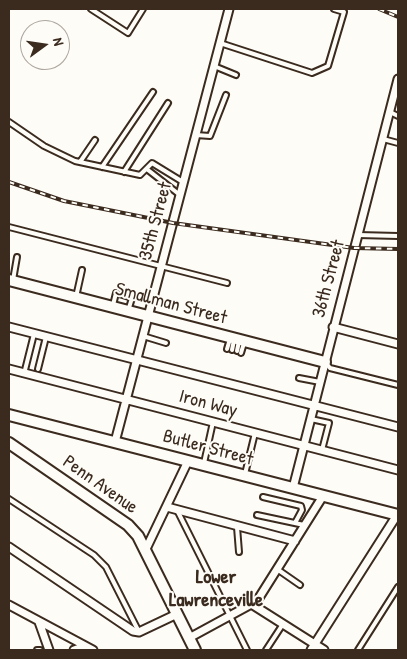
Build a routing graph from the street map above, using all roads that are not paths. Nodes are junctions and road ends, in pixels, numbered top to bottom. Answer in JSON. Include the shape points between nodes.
{"nodes":[{"id":1,"x":91,"y":9,"type":"edge"},
{"id":2,"x":143,"y":9,"type":"edge"},
{"id":3,"x":230,"y":9,"type":"edge"},
{"id":4,"x":334,"y":9,"type":"edge"},
{"id":5,"x":220,"y":43,"type":"junction"},
{"id":6,"x":214,"y":66,"type":"junction"},
{"id":7,"x":236,"y":75,"type":"dead end"},
{"id":8,"x":398,"y":79,"type":"edge"},
{"id":9,"x":152,"y":92,"type":"dead end"},
{"id":10,"x":226,"y":95,"type":"dead end"},
{"id":11,"x":168,"y":103,"type":"dead end"},
{"id":12,"x":390,"y":112,"type":"junction"},
{"id":13,"x":398,"y":116,"type":"edge"},
{"id":14,"x":9,"y":122,"type":"edge"},
{"id":15,"x":196,"y":135,"type":"junction"},
{"id":16,"x":382,"y":139,"type":"junction"},
{"id":17,"x":95,"y":140,"type":"dead end"},
{"id":18,"x":398,"y":144,"type":"edge"},
{"id":19,"x":80,"y":162,"type":"junction"},
{"id":20,"x":102,"y":167,"type":"junction"},
{"id":21,"x":148,"y":170,"type":"junction"},
{"id":22,"x":124,"y":172,"type":"junction"},
{"id":23,"x":183,"y":182,"type":"junction"},
{"id":24,"x":180,"y":196,"type":"junction"},
{"id":25,"x":9,"y":227,"type":"edge"},
{"id":26,"x":358,"y":235,"type":"junction"},
{"id":27,"x":398,"y":236,"type":"edge"},
{"id":28,"x":17,"y":258,"type":"dead end"},
{"id":29,"x":161,"y":268,"type":"junction"},
{"id":30,"x":82,"y":270,"type":"dead end"},
{"id":31,"x":11,"y":280,"type":"edge"},
{"id":32,"x":227,"y":283,"type":"dead end"},
{"id":33,"x":76,"y":297,"type":"junction"},
{"id":34,"x":148,"y":316,"type":"junction"},
{"id":35,"x":9,"y":327,"type":"edge"},
{"id":36,"x":333,"y":328,"type":"junction"},
{"id":37,"x":34,"y":334,"type":"junction"},
{"id":38,"x":143,"y":336,"type":"junction"},
{"id":39,"x":46,"y":337,"type":"junction"},
{"id":40,"x":237,"y":339,"type":"junction"},
{"id":41,"x":166,"y":343,"type":"dead end"},
{"id":42,"x":398,"y":344,"type":"edge"},
{"id":43,"x":137,"y":360,"type":"junction"},
{"id":44,"x":325,"y":362,"type":"junction"},
{"id":45,"x":9,"y":369,"type":"edge"},
{"id":46,"x":38,"y":369,"type":"dead end"},
{"id":47,"x":24,"y":374,"type":"junction"},
{"id":48,"x":299,"y":378,"type":"dead end"},
{"id":49,"x":320,"y":382,"type":"junction"},
{"id":50,"x":398,"y":385,"type":"edge"},
{"id":51,"x":126,"y":399,"type":"junction"},
{"id":52,"x":314,"y":405,"type":"junction"},
{"id":53,"x":9,"y":415,"type":"edge"},
{"id":54,"x":311,"y":419,"type":"junction"},
{"id":55,"x":213,"y":422,"type":"junction"},
{"id":56,"x":398,"y":427,"type":"edge"},
{"id":57,"x":255,"y":433,"type":"junction"},
{"id":58,"x":115,"y":442,"type":"junction"},
{"id":59,"x":9,"y":443,"type":"edge"},
{"id":60,"x":305,"y":446,"type":"junction"},
{"id":61,"x":322,"y":450,"type":"junction"},
{"id":62,"x":188,"y":461,"type":"junction"},
{"id":63,"x":203,"y":465,"type":"junction"},
{"id":64,"x":398,"y":470,"type":"edge"},
{"id":65,"x":245,"y":476,"type":"junction"},
{"id":66,"x":293,"y":488,"type":"junction"},
{"id":67,"x":323,"y":496,"type":"junction"},
{"id":68,"x":263,"y":497,"type":"dead end"},
{"id":69,"x":9,"y":499,"type":"edge"},
{"id":70,"x":167,"y":506,"type":"junction"},
{"id":71,"x":177,"y":510,"type":"junction"},
{"id":72,"x":398,"y":515,"type":"edge"},
{"id":73,"x":257,"y":516,"type":"dead end"},
{"id":74,"x":296,"y":523,"type":"junction"},
{"id":75,"x":306,"y":525,"type":"junction"},
{"id":76,"x":236,"y":527,"type":"junction"},
{"id":77,"x":295,"y":541,"type":"junction"},
{"id":78,"x":9,"y":547,"type":"edge"},
{"id":79,"x":146,"y":549,"type":"junction"},
{"id":80,"x":238,"y":552,"type":"dead end"},
{"id":81,"x":277,"y":569,"type":"junction"},
{"id":82,"x":300,"y":585,"type":"dead end"},
{"id":83,"x":398,"y":586,"type":"edge"},
{"id":84,"x":253,"y":605,"type":"junction"},
{"id":85,"x":9,"y":606,"type":"edge"},
{"id":86,"x":177,"y":614,"type":"junction"},
{"id":87,"x":230,"y":617,"type":"junction"},
{"id":88,"x":39,"y":622,"type":"junction"},
{"id":89,"x":283,"y":624,"type":"junction"},
{"id":90,"x":139,"y":632,"type":"junction"},
{"id":91,"x":189,"y":638,"type":"junction"},
{"id":92,"x":85,"y":646,"type":"junction"},
{"id":93,"x":313,"y":647,"type":"edge"},
{"id":94,"x":49,"y":650,"type":"edge"},
{"id":95,"x":74,"y":650,"type":"edge"},
{"id":96,"x":93,"y":650,"type":"edge"},
{"id":97,"x":195,"y":650,"type":"edge"},
{"id":98,"x":247,"y":650,"type":"edge"},
{"id":99,"x":266,"y":650,"type":"edge"},
{"id":100,"x":324,"y":650,"type":"edge"},
{"id":101,"x":358,"y":650,"type":"edge"}],
"edges":[{"from":1,"to":2,"type":"lane","via":[[128,33]]},
{"from":3,"to":5,"type":"street","name":"35th Street"},
{"from":4,"to":5,"type":"lane","via":[[344,12],[328,66],[312,73]]},
{"from":5,"to":6,"type":"street","name":"35th Street"},
{"from":6,"to":7,"type":"lane"},
{"from":6,"to":15,"type":"street","name":"35th Street"},
{"from":8,"to":12,"type":"street","name":"36th Street"},
{"from":9,"to":20,"type":"lane"},
{"from":10,"to":15,"type":"lane","via":[[210,136]]},
{"from":11,"to":22,"type":"lane"},
{"from":12,"to":13,"type":"lane"},
{"from":12,"to":16,"type":"street","name":"36th Street"},
{"from":14,"to":19,"type":"lane","via":[[44,146]]},
{"from":15,"to":23,"type":"street","name":"35th Street"},
{"from":16,"to":18,"type":"lane"},
{"from":16,"to":26,"type":"street","name":"36th Street"},
{"from":17,"to":19,"type":"lane"},
{"from":19,"to":20,"type":"lane"},
{"from":20,"to":22,"type":"lane"},
{"from":21,"to":22,"type":"lane","via":[[140,175]]},
{"from":21,"to":23,"type":"lane","via":[[152,163]]},
{"from":21,"to":24,"type":"lane"},
{"from":23,"to":24,"type":"street","name":"35th Street"},
{"from":24,"to":29,"type":"street","name":"35th Street"},
{"from":25,"to":29,"type":"lane"},
{"from":26,"to":27,"type":"lane"},
{"from":26,"to":36,"type":"street","name":"36th Street"},
{"from":28,"to":31,"type":"lane"},
{"from":29,"to":32,"type":"lane"},
{"from":29,"to":34,"type":"street","name":"35th Street"},
{"from":30,"to":33,"type":"lane"},
{"from":31,"to":33,"type":"main road","name":"Smallman Street","via":[[30,289]]},
{"from":33,"to":34,"type":"main road","name":"Smallman Street"},
{"from":34,"to":38,"type":"street","name":"35th Street"},
{"from":34,"to":40,"type":"main road","name":"Smallman Street"},
{"from":35,"to":37,"type":"street"},
{"from":36,"to":42,"type":"street"},
{"from":36,"to":44,"type":"street","name":"36th Street"},
{"from":37,"to":39,"type":"street"},
{"from":37,"to":47,"type":"lane"},
{"from":38,"to":41,"type":"lane"},
{"from":38,"to":43,"type":"street","name":"35th Street"},
{"from":39,"to":43,"type":"street"},
{"from":39,"to":46,"type":"lane"},
{"from":40,"to":40,"type":"lane","via":[[234,351]]},
{"from":40,"to":44,"type":"main road","name":"Smallman Street"},
{"from":43,"to":51,"type":"street","name":"35th Street"},
{"from":43,"to":52,"type":"street"},
{"from":44,"to":49,"type":"street","name":"36th Street"},
{"from":44,"to":50,"type":"lane","via":[[330,368]]},
{"from":45,"to":47,"type":"street","name":"Iron Way"},
{"from":47,"to":51,"type":"street","name":"Iron Way"},
{"from":48,"to":49,"type":"lane"},
{"from":49,"to":52,"type":"street","name":"36th Street"},
{"from":51,"to":55,"type":"street","name":"Iron Way"},
{"from":51,"to":58,"type":"street","name":"35th Street"},
{"from":52,"to":54,"type":"street","name":"36th Street"},
{"from":52,"to":56,"type":"street"},
{"from":53,"to":58,"type":"main road","name":"Butler Street"},
{"from":54,"to":60,"type":"street","name":"36th Street"},
{"from":54,"to":61,"type":"lane","via":[[329,423]]},
{"from":55,"to":57,"type":"street","name":"Iron Way"},
{"from":55,"to":63,"type":"lane"},
{"from":57,"to":60,"type":"street","name":"Iron Way"},
{"from":57,"to":65,"type":"lane"},
{"from":58,"to":62,"type":"main road","name":"Butler Street"},
{"from":59,"to":79,"type":"main road","name":"Penn Avenue","via":[[128,525]]},
{"from":60,"to":61,"type":"street","name":"Iron Way"},
{"from":60,"to":66,"type":"street","name":"36th Street"},
{"from":61,"to":64,"type":"street","name":"Iron Way"},
{"from":62,"to":63,"type":"main road","name":"Butler Street"},
{"from":62,"to":70,"type":"street"},
{"from":63,"to":65,"type":"main road","name":"Butler Street"},
{"from":65,"to":66,"type":"main road","name":"Butler Street"},
{"from":66,"to":67,"type":"main road","name":"Butler Street"},
{"from":67,"to":72,"type":"main road","name":"Butler Street"},
{"from":67,"to":75,"type":"street"},
{"from":68,"to":74,"type":"lane","via":[[301,506]]},
{"from":69,"to":90,"type":"lane","via":[[94,555],[106,567]]},
{"from":70,"to":71,"type":"street"},
{"from":70,"to":79,"type":"street"},
{"from":71,"to":76,"type":"street"},
{"from":71,"to":87,"type":"lane"},
{"from":72,"to":93,"type":"street"},
{"from":73,"to":74,"type":"lane"},
{"from":74,"to":75,"type":"lane"},
{"from":75,"to":77,"type":"street"},
{"from":76,"to":77,"type":"street"},
{"from":76,"to":80,"type":"lane"},
{"from":77,"to":81,"type":"street"},
{"from":78,"to":90,"type":"street"},
{"from":79,"to":86,"type":"main road","name":"Penn Avenue"},
{"from":81,"to":82,"type":"lane"},
{"from":81,"to":84,"type":"street"},
{"from":83,"to":101,"type":"lane"},
{"from":84,"to":87,"type":"street"},
{"from":84,"to":89,"type":"street"},
{"from":85,"to":88,"type":"street"},
{"from":86,"to":90,"type":"street"},
{"from":86,"to":91,"type":"main road","name":"Penn Avenue"},
{"from":87,"to":91,"type":"street"},
{"from":87,"to":98,"type":"lane"},
{"from":88,"to":92,"type":"street"},
{"from":88,"to":94,"type":"street"},
{"from":89,"to":93,"type":"street"},
{"from":89,"to":99,"type":"lane"},
{"from":91,"to":97,"type":"main road","name":"Penn Avenue"},
{"from":92,"to":95,"type":"street"},
{"from":92,"to":96,"type":"street"},
{"from":93,"to":100,"type":"street"}]}
